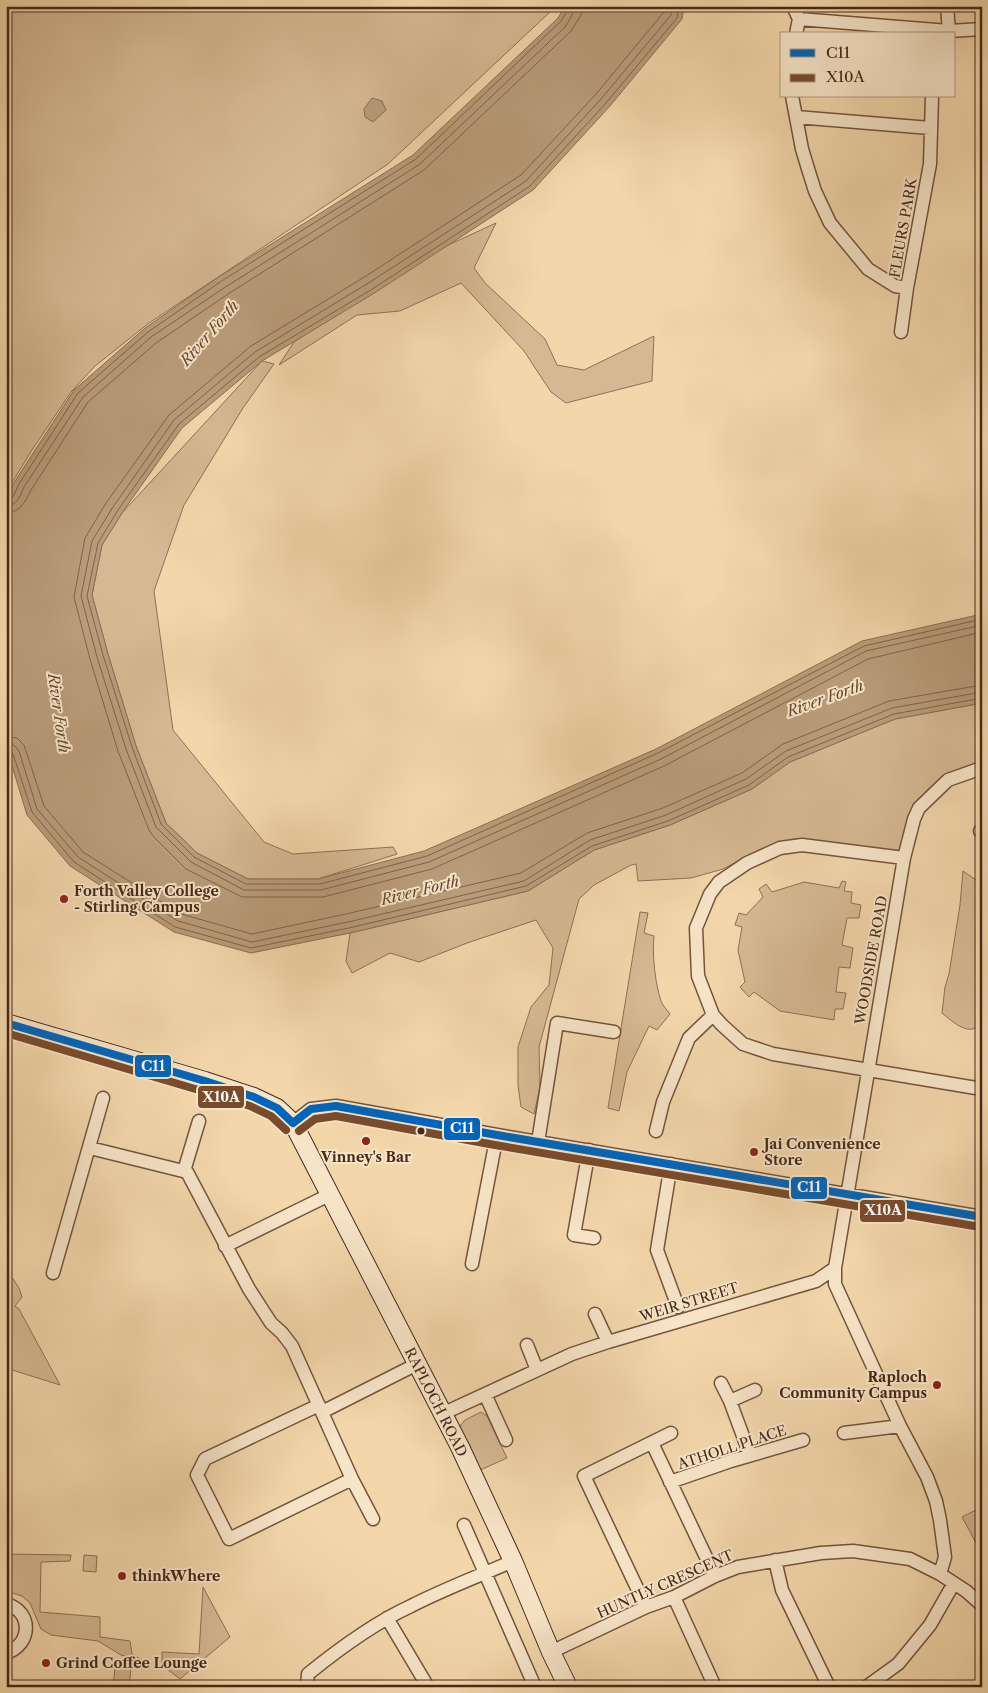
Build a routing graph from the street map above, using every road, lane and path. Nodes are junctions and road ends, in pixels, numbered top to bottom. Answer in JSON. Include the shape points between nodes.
{"nodes":[{"id":1,"x":793,"y":6,"type":"edge"},
{"id":2,"x":947,"y":6,"type":"edge"},
{"id":3,"x":799,"y":19,"type":"junction"},
{"id":4,"x":982,"y":29,"type":"edge"},
{"id":5,"x":949,"y":31,"type":"junction"},
{"id":6,"x":796,"y":32,"type":"edge"},
{"id":7,"x":792,"y":98,"type":"edge"},
{"id":8,"x":932,"y":98,"type":"edge"},
{"id":9,"x":796,"y":117,"type":"junction"},
{"id":10,"x":930,"y":128,"type":"junction"},
{"id":11,"x":908,"y":288,"type":"junction"},
{"id":12,"x":901,"y":332,"type":"dead end"},
{"id":13,"x":982,"y":768,"type":"edge"},
{"id":14,"x":904,"y":858,"type":"junction"},
{"id":15,"x":713,"y":1015,"type":"junction"},
{"id":16,"x":6,"y":1023,"type":"edge"},
{"id":17,"x":614,"y":1032,"type":"dead end"},
{"id":18,"x":868,"y":1070,"type":"junction"},
{"id":19,"x":982,"y":1089,"type":"edge"},
{"id":20,"x":104,"y":1098,"type":"dead end"},
{"id":21,"x":199,"y":1121,"type":"dead end"},
{"id":22,"x":293,"y":1123,"type":"junction"},
{"id":23,"x":656,"y":1131,"type":"dead end"},
{"id":24,"x":497,"y":1135,"type":"junction"},
{"id":25,"x":538,"y":1142,"type":"junction"},
{"id":26,"x":90,"y":1148,"type":"junction"},
{"id":27,"x":589,"y":1150,"type":"junction"},
{"id":28,"x":671,"y":1164,"type":"junction"},
{"id":29,"x":184,"y":1171,"type":"junction"},
{"id":30,"x":847,"y":1194,"type":"junction"},
{"id":31,"x":329,"y":1195,"type":"junction"},
{"id":32,"x":982,"y":1217,"type":"edge"},
{"id":33,"x":594,"y":1238,"type":"dead end"},
{"id":34,"x":225,"y":1246,"type":"junction"},
{"id":35,"x":472,"y":1264,"type":"dead end"},
{"id":36,"x":835,"y":1268,"type":"junction"},
{"id":37,"x":53,"y":1274,"type":"dead end"},
{"id":38,"x":678,"y":1307,"type":"dead end"},
{"id":39,"x":595,"y":1314,"type":"dead end"},
{"id":40,"x":608,"y":1342,"type":"junction"},
{"id":41,"x":527,"y":1345,"type":"dead end"},
{"id":42,"x":417,"y":1364,"type":"junction"},
{"id":43,"x":537,"y":1370,"type":"junction"},
{"id":44,"x":721,"y":1383,"type":"dead end"},
{"id":45,"x":755,"y":1390,"type":"dead end"},
{"id":46,"x":485,"y":1394,"type":"junction"},
{"id":47,"x":730,"y":1401,"type":"junction"},
{"id":48,"x":321,"y":1408,"type":"junction"},
{"id":49,"x":442,"y":1414,"type":"junction"},
{"id":50,"x":900,"y":1426,"type":"junction"},
{"id":51,"x":671,"y":1433,"type":"dead end"},
{"id":52,"x":844,"y":1433,"type":"dead end"},
{"id":53,"x":506,"y":1440,"type":"dead end"},
{"id":54,"x":803,"y":1440,"type":"dead end"},
{"id":55,"x":652,"y":1443,"type":"junction"},
{"id":56,"x":750,"y":1455,"type":"junction"},
{"id":57,"x":352,"y":1479,"type":"junction"},
{"id":58,"x":670,"y":1482,"type":"junction"},
{"id":59,"x":373,"y":1519,"type":"dead end"},
{"id":60,"x":464,"y":1525,"type":"dead end"},
{"id":61,"x":774,"y":1560,"type":"junction"},
{"id":62,"x":513,"y":1561,"type":"junction"},
{"id":63,"x":485,"y":1574,"type":"junction"},
{"id":64,"x":940,"y":1574,"type":"junction"},
{"id":65,"x":715,"y":1576,"type":"junction"},
{"id":66,"x":954,"y":1583,"type":"junction"},
{"id":67,"x":674,"y":1597,"type":"junction"},
{"id":68,"x":6,"y":1604,"type":"edge"},
{"id":69,"x":982,"y":1605,"type":"edge"},
{"id":70,"x":646,"y":1607,"type":"junction"},
{"id":71,"x":387,"y":1618,"type":"junction"},
{"id":72,"x":552,"y":1652,"type":"junction"},
{"id":73,"x":6,"y":1653,"type":"edge"},
{"id":74,"x":307,"y":1687,"type":"edge"},
{"id":75,"x":428,"y":1687,"type":"edge"},
{"id":76,"x":535,"y":1687,"type":"edge"},
{"id":77,"x":568,"y":1687,"type":"edge"},
{"id":78,"x":715,"y":1687,"type":"edge"},
{"id":79,"x":829,"y":1687,"type":"edge"},
{"id":80,"x":866,"y":1687,"type":"edge"}],
"edges":[{"from":1,"to":3,"type":"street"},
{"from":2,"to":5,"type":"street"},
{"from":3,"to":5,"type":"street"},
{"from":3,"to":6,"type":"street"},
{"from":4,"to":5,"type":"street"},
{"from":7,"to":9,"type":"street"},
{"from":8,"to":10,"type":"street","name":"FLEURS PARK"},
{"from":9,"to":10,"type":"street"},
{"from":9,"to":11,"type":"street","via":[[808,172],[830,223],[868,269],[895,286]]},
{"from":10,"to":11,"type":"street","name":"FLEURS PARK","via":[[930,164]]},
{"from":11,"to":12,"type":"street","name":"FLEURS PARK"},
{"from":13,"to":14,"type":"street","name":"WOODSIDE ROAD","via":[[948,780],[918,808]]},
{"from":14,"to":15,"type":"street","via":[[802,845],[780,848],[747,863],[718,882],[696,928],[698,976]]},
{"from":14,"to":18,"type":"street","name":"WOODSIDE ROAD"},
{"from":15,"to":18,"type":"street","via":[[743,1044],[773,1054]]},
{"from":15,"to":23,"type":"street","via":[[689,1038],[663,1102]]},
{"from":16,"to":22,"type":"street","via":[[254,1097],[277,1108]]},
{"from":17,"to":25,"type":"street","via":[[557,1023]]},
{"from":18,"to":19,"type":"street"},
{"from":18,"to":30,"type":"street","name":"WOODSIDE ROAD"},
{"from":20,"to":26,"type":"street"},
{"from":21,"to":29,"type":"street"},
{"from":22,"to":24,"type":"street","via":[[311,1109],[336,1106]]},
{"from":22,"to":31,"type":"street","name":"RAPLOCH ROAD"},
{"from":24,"to":25,"type":"street"},
{"from":24,"to":35,"type":"street"},
{"from":25,"to":27,"type":"street"},
{"from":26,"to":29,"type":"street"},
{"from":26,"to":37,"type":"street"},
{"from":27,"to":28,"type":"street"},
{"from":27,"to":33,"type":"street","via":[[574,1235]]},
{"from":28,"to":30,"type":"street"},
{"from":28,"to":38,"type":"street","via":[[657,1250]]},
{"from":29,"to":34,"type":"street"},
{"from":30,"to":32,"type":"street"},
{"from":30,"to":36,"type":"street","name":"WOODSIDE ROAD"},
{"from":31,"to":34,"type":"street"},
{"from":31,"to":42,"type":"street","name":"RAPLOCH ROAD"},
{"from":34,"to":48,"type":"street","via":[[271,1323],[292,1346]]},
{"from":36,"to":40,"type":"street","name":"WEIR STREET","via":[[816,1281]]},
{"from":36,"to":50,"type":"street","name":"WOODSIDE ROAD","via":[[835,1284]]},
{"from":39,"to":40,"type":"street"},
{"from":40,"to":43,"type":"street","name":"WEIR STREET"},
{"from":41,"to":43,"type":"street"},
{"from":42,"to":48,"type":"street"},
{"from":42,"to":49,"type":"street","name":"RAPLOCH ROAD"},
{"from":43,"to":46,"type":"street","name":"WEIR STREET"},
{"from":44,"to":47,"type":"street"},
{"from":45,"to":47,"type":"street"},
{"from":46,"to":49,"type":"street","name":"WEIR STREET"},
{"from":46,"to":53,"type":"street"},
{"from":47,"to":56,"type":"street"},
{"from":48,"to":57,"type":"street"},
{"from":48,"to":57,"type":"street","via":[[204,1459],[197,1475],[229,1539]]},
{"from":49,"to":62,"type":"street","name":"RAPLOCH ROAD"},
{"from":50,"to":52,"type":"street"},
{"from":50,"to":64,"type":"street","name":"WOODSIDE ROAD","via":[[927,1477],[936,1502],[945,1557]]},
{"from":51,"to":55,"type":"street"},
{"from":54,"to":56,"type":"street","name":"ATHOLL PLACE"},
{"from":55,"to":58,"type":"street"},
{"from":55,"to":70,"type":"street","via":[[584,1476]]},
{"from":56,"to":58,"type":"street","name":"ATHOLL PLACE"},
{"from":57,"to":59,"type":"street"},
{"from":58,"to":65,"type":"street"},
{"from":60,"to":63,"type":"street"},
{"from":61,"to":64,"type":"street","name":"HUNTLY CRESCENT","via":[[821,1552],[852,1551],[910,1559]]},
{"from":61,"to":65,"type":"street","name":"HUNTLY CRESCENT","via":[[738,1567]]},
{"from":61,"to":79,"type":"street","via":[[782,1590]]},
{"from":62,"to":63,"type":"street"},
{"from":62,"to":72,"type":"street","name":"RAPLOCH ROAD"},
{"from":63,"to":71,"type":"street"},
{"from":63,"to":76,"type":"street"},
{"from":64,"to":66,"type":"street","name":"HUNTLY CRESCENT"},
{"from":65,"to":67,"type":"street","name":"HUNTLY CRESCENT"},
{"from":66,"to":69,"type":"street","name":"HUNTLY CRESCENT"},
{"from":66,"to":80,"type":"street","via":[[930,1625],[898,1664]]},
{"from":67,"to":70,"type":"street","name":"HUNTLY CRESCENT"},
{"from":67,"to":78,"type":"street"},
{"from":68,"to":73,"type":"street","via":[[17,1609],[26,1624],[23,1641],[18,1648]]},
{"from":70,"to":72,"type":"street","name":"HUNTLY CRESCENT"},
{"from":71,"to":74,"type":"street","via":[[308,1674]]},
{"from":71,"to":75,"type":"street"},
{"from":72,"to":77,"type":"street","name":"RAPLOCH ROAD"}]}
